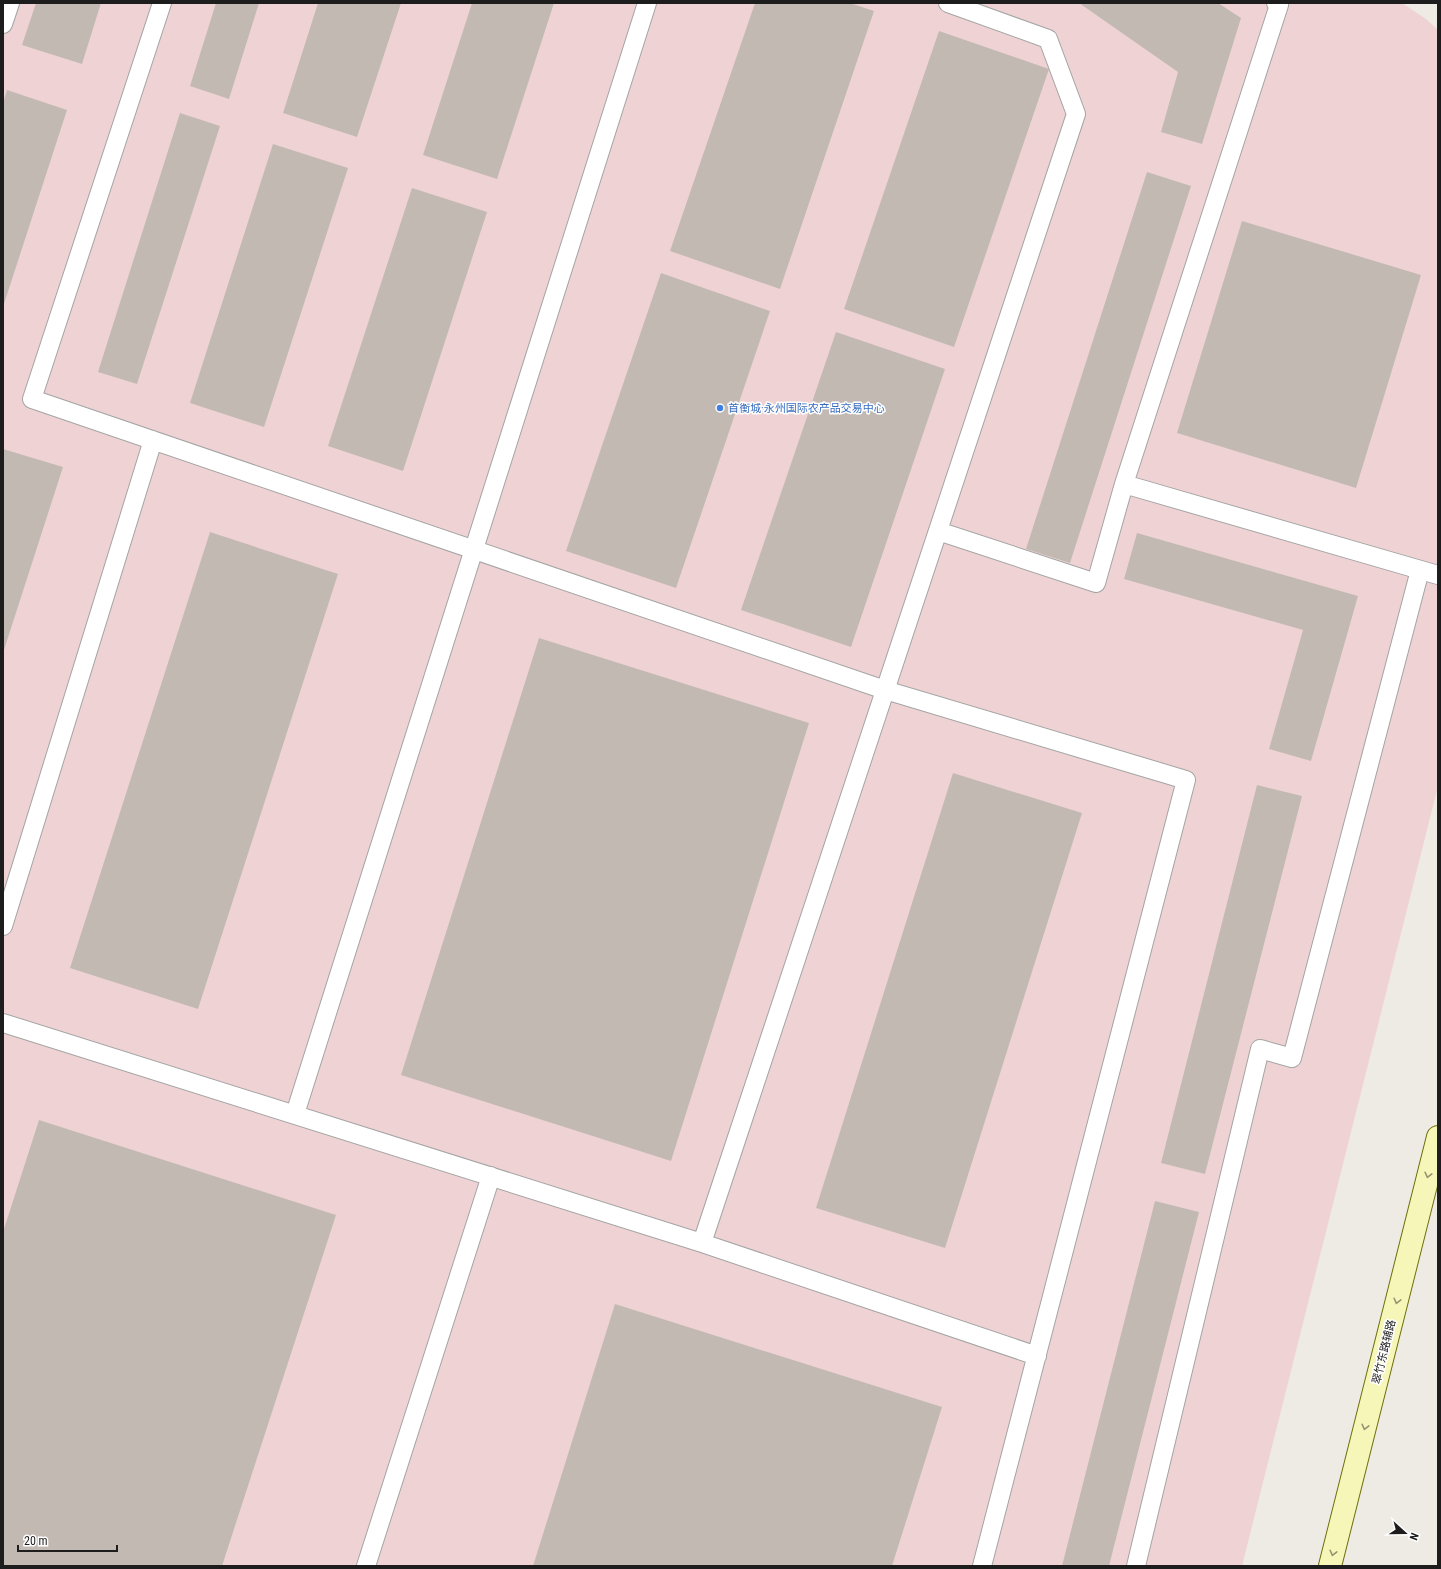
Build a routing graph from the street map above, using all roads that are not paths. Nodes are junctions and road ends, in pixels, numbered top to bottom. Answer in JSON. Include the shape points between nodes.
{"nodes":[{"id":1,"x":10,"y":3,"type":"edge"},
{"id":2,"x":162,"y":3,"type":"edge"},
{"id":3,"x":647,"y":3,"type":"edge"},
{"id":4,"x":948,"y":3,"type":"edge"},
{"id":5,"x":1276,"y":3,"type":"edge"},
{"id":6,"x":3,"y":24,"type":"edge"},
{"id":7,"x":153,"y":440,"type":"junction"},
{"id":8,"x":1124,"y":484,"type":"junction"},
{"id":9,"x":938,"y":530,"type":"junction"},
{"id":10,"x":474,"y":550,"type":"junction"},
{"id":11,"x":1420,"y":570,"type":"junction"},
{"id":12,"x":1438,"y":575,"type":"edge"},
{"id":13,"x":885,"y":690,"type":"junction"},
{"id":14,"x":3,"y":926,"type":"edge"},
{"id":15,"x":3,"y":1023,"type":"edge"},
{"id":16,"x":295,"y":1114,"type":"junction"},
{"id":17,"x":1438,"y":1137,"type":"edge"},
{"id":18,"x":491,"y":1176,"type":"junction"},
{"id":19,"x":702,"y":1243,"type":"junction"},
{"id":20,"x":1037,"y":1356,"type":"junction"},
{"id":21,"x":366,"y":1566,"type":"edge"},
{"id":22,"x":982,"y":1566,"type":"edge"},
{"id":23,"x":1136,"y":1566,"type":"edge"},
{"id":24,"x":1330,"y":1566,"type":"edge"}],
"edges":[{"from":1,"to":6,"type":"lane"},
{"from":2,"to":7,"type":"lane","via":[[32,399]]},
{"from":3,"to":10,"type":"lane"},
{"from":4,"to":9,"type":"lane","via":[[1048,39],[1076,114]]},
{"from":5,"to":8,"type":"lane","via":[[1278,5],[1274,20]]},
{"from":7,"to":10,"type":"lane"},
{"from":7,"to":14,"type":"lane"},
{"from":8,"to":9,"type":"lane","via":[[1096,583]]},
{"from":8,"to":11,"type":"lane"},
{"from":9,"to":13,"type":"lane"},
{"from":10,"to":13,"type":"lane"},
{"from":10,"to":16,"type":"lane"},
{"from":11,"to":12,"type":"lane"},
{"from":11,"to":23,"type":"lane","via":[[1292,1058],[1260,1049]]},
{"from":13,"to":19,"type":"lane"},
{"from":13,"to":20,"type":"lane","via":[[1186,780]]},
{"from":15,"to":16,"type":"lane"},
{"from":16,"to":18,"type":"lane"},
{"from":17,"to":24,"type":"main road","name":"翠竹东路辅路","one_way":true},
{"from":18,"to":19,"type":"lane"},
{"from":18,"to":21,"type":"lane"},
{"from":19,"to":20,"type":"lane"},
{"from":20,"to":22,"type":"lane"}]}
